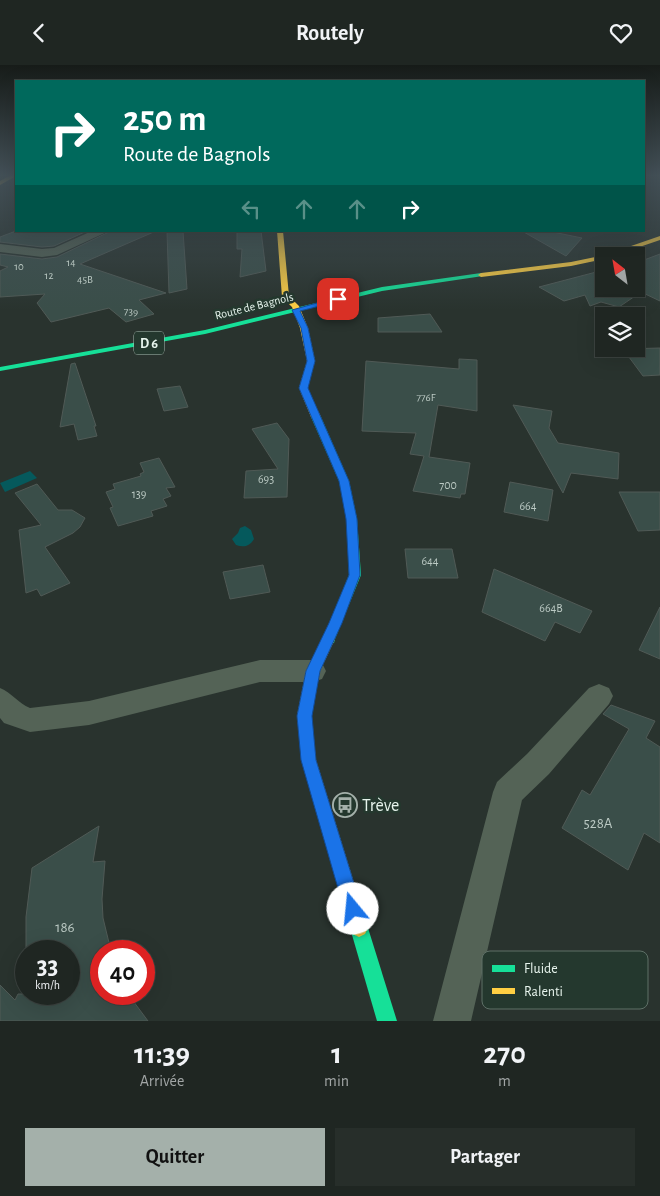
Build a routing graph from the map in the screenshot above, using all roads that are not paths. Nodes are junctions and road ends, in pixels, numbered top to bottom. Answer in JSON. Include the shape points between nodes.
{"nodes":[{"id":1,"x":101,"y":232,"type":"edge"},
{"id":2,"x":280,"y":232,"type":"edge"},
{"id":3,"x":660,"y":237,"type":"edge"},
{"id":4,"x":633,"y":247,"type":"edge"},
{"id":5,"x":0,"y":248,"type":"edge"},
{"id":6,"x":595,"y":259,"type":"edge"},
{"id":7,"x":296,"y":310,"type":"junction"},
{"id":8,"x":0,"y":369,"type":"edge"},
{"id":9,"x":313,"y":671,"type":"junction"},
{"id":10,"x":599,"y":696,"type":"dead end"},
{"id":11,"x":0,"y":699,"type":"edge"},
{"id":12,"x":387,"y":1021,"type":"edge"},
{"id":13,"x":452,"y":1021,"type":"edge"}],
"edges":[{"from":1,"to":5,"type":"street","via":[[57,251],[42,253]]},
{"from":2,"to":7,"type":"street","via":[[286,297]]},
{"from":3,"to":4,"type":"street"},
{"from":6,"to":7,"type":"street","name":"Route de Bagnols","number":"D 6","via":[[410,284]]},
{"from":7,"to":8,"type":"street","name":"Route de Bagnols","number":"D 6","via":[[197,334]]},
{"from":7,"to":9,"type":"street","via":[[304,328],[311,361],[303,388],[344,481],[352,519],[354,575]]},
{"from":9,"to":11,"type":"street","via":[[260,671],[88,713],[30,720],[14,713]]},
{"from":9,"to":12,"type":"street","via":[[304,716],[309,760]]},
{"from":10,"to":13,"type":"street","via":[[538,764],[508,792]]}]}
